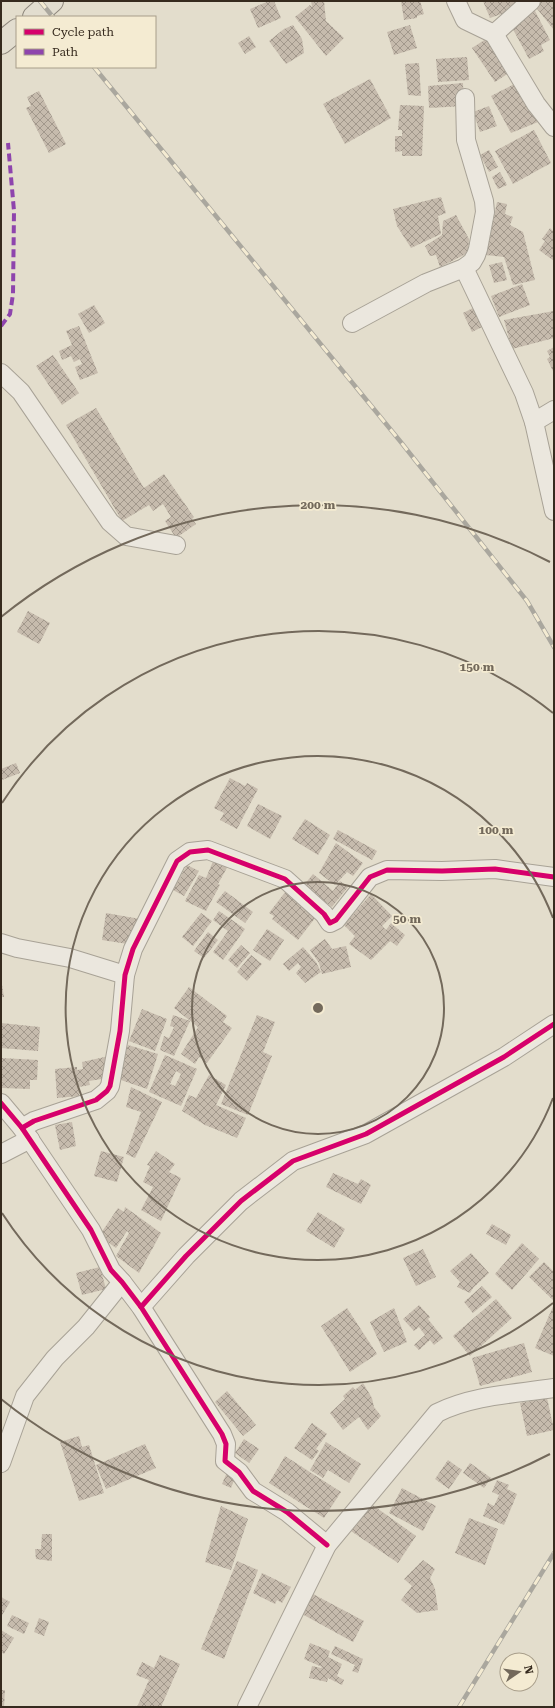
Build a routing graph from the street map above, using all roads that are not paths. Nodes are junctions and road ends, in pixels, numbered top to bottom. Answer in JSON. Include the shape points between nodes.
{"nodes":[{"id":1,"x":52,"y":1,"type":"edge"},
{"id":2,"x":456,"y":1,"type":"edge"},
{"id":3,"x":531,"y":1,"type":"edge"},
{"id":4,"x":35,"y":16,"type":"edge"},
{"id":5,"x":16,"y":31,"type":"edge"},
{"id":6,"x":494,"y":34,"type":"junction"},
{"id":7,"x":1,"y":43,"type":"edge"},
{"id":8,"x":465,"y":98,"type":"dead end"},
{"id":9,"x":554,"y":127,"type":"edge"},
{"id":10,"x":464,"y":268,"type":"junction"},
{"id":11,"x":352,"y":323,"type":"dead end"},
{"id":12,"x":1,"y":372,"type":"edge"},
{"id":13,"x":554,"y":410,"type":"edge"},
{"id":14,"x":534,"y":422,"type":"junction"},
{"id":15,"x":554,"y":511,"type":"edge"},
{"id":16,"x":176,"y":545,"type":"dead end"},
{"id":17,"x":554,"y":877,"type":"edge"},
{"id":18,"x":1,"y":943,"type":"edge"},
{"id":19,"x":125,"y":975,"type":"junction"},
{"id":20,"x":554,"y":1024,"type":"edge"},
{"id":21,"x":1,"y":1103,"type":"edge"},
{"id":22,"x":26,"y":1134,"type":"junction"},
{"id":23,"x":1,"y":1154,"type":"edge"},
{"id":24,"x":122,"y":1282,"type":"junction"},
{"id":25,"x":141,"y":1307,"type":"junction"},
{"id":26,"x":554,"y":1388,"type":"edge"},
{"id":27,"x":1,"y":1463,"type":"edge"},
{"id":28,"x":327,"y":1545,"type":"junction"},
{"id":29,"x":247,"y":1707,"type":"edge"}],
"edges":[{"from":1,"to":4,"type":"main road"},
{"from":2,"to":6,"type":"street","via":[[465,20]]},
{"from":3,"to":6,"type":"street"},
{"from":5,"to":7,"type":"main road"},
{"from":6,"to":9,"type":"street","via":[[536,104]]},
{"from":8,"to":10,"type":"street","via":[[466,140],[485,212],[478,249],[472,262]]},
{"from":10,"to":11,"type":"street","via":[[426,283]]},
{"from":10,"to":14,"type":"street","via":[[524,393]]},
{"from":12,"to":16,"type":"street","via":[[21,392],[110,522],[126,536]]},
{"from":13,"to":14,"type":"street"},
{"from":14,"to":15,"type":"street"},
{"from":17,"to":19,"type":"street","via":[[495,869],[387,870],[370,877],[336,920],[330,923],[324,914],[285,879],[208,850],[190,852],[177,861],[134,949]]},
{"from":18,"to":19,"type":"street","via":[[70,958]]},
{"from":19,"to":22,"type":"street","via":[[120,1031],[107,1091],[96,1100],[40,1119]]},
{"from":20,"to":25,"type":"street","via":[[504,1057],[366,1134],[293,1160],[241,1201],[186,1256]]},
{"from":21,"to":22,"type":"street"},
{"from":22,"to":23,"type":"street"},
{"from":22,"to":24,"type":"street","via":[[91,1230],[111,1270]]},
{"from":24,"to":25,"type":"street"},
{"from":24,"to":27,"type":"street","via":[[25,1396]]},
{"from":25,"to":28,"type":"street","via":[[222,1434],[226,1444],[225,1461],[239,1472],[253,1491],[287,1512]]},
{"from":26,"to":28,"type":"street","via":[[475,1400],[437,1413]]},
{"from":28,"to":29,"type":"street"}]}
